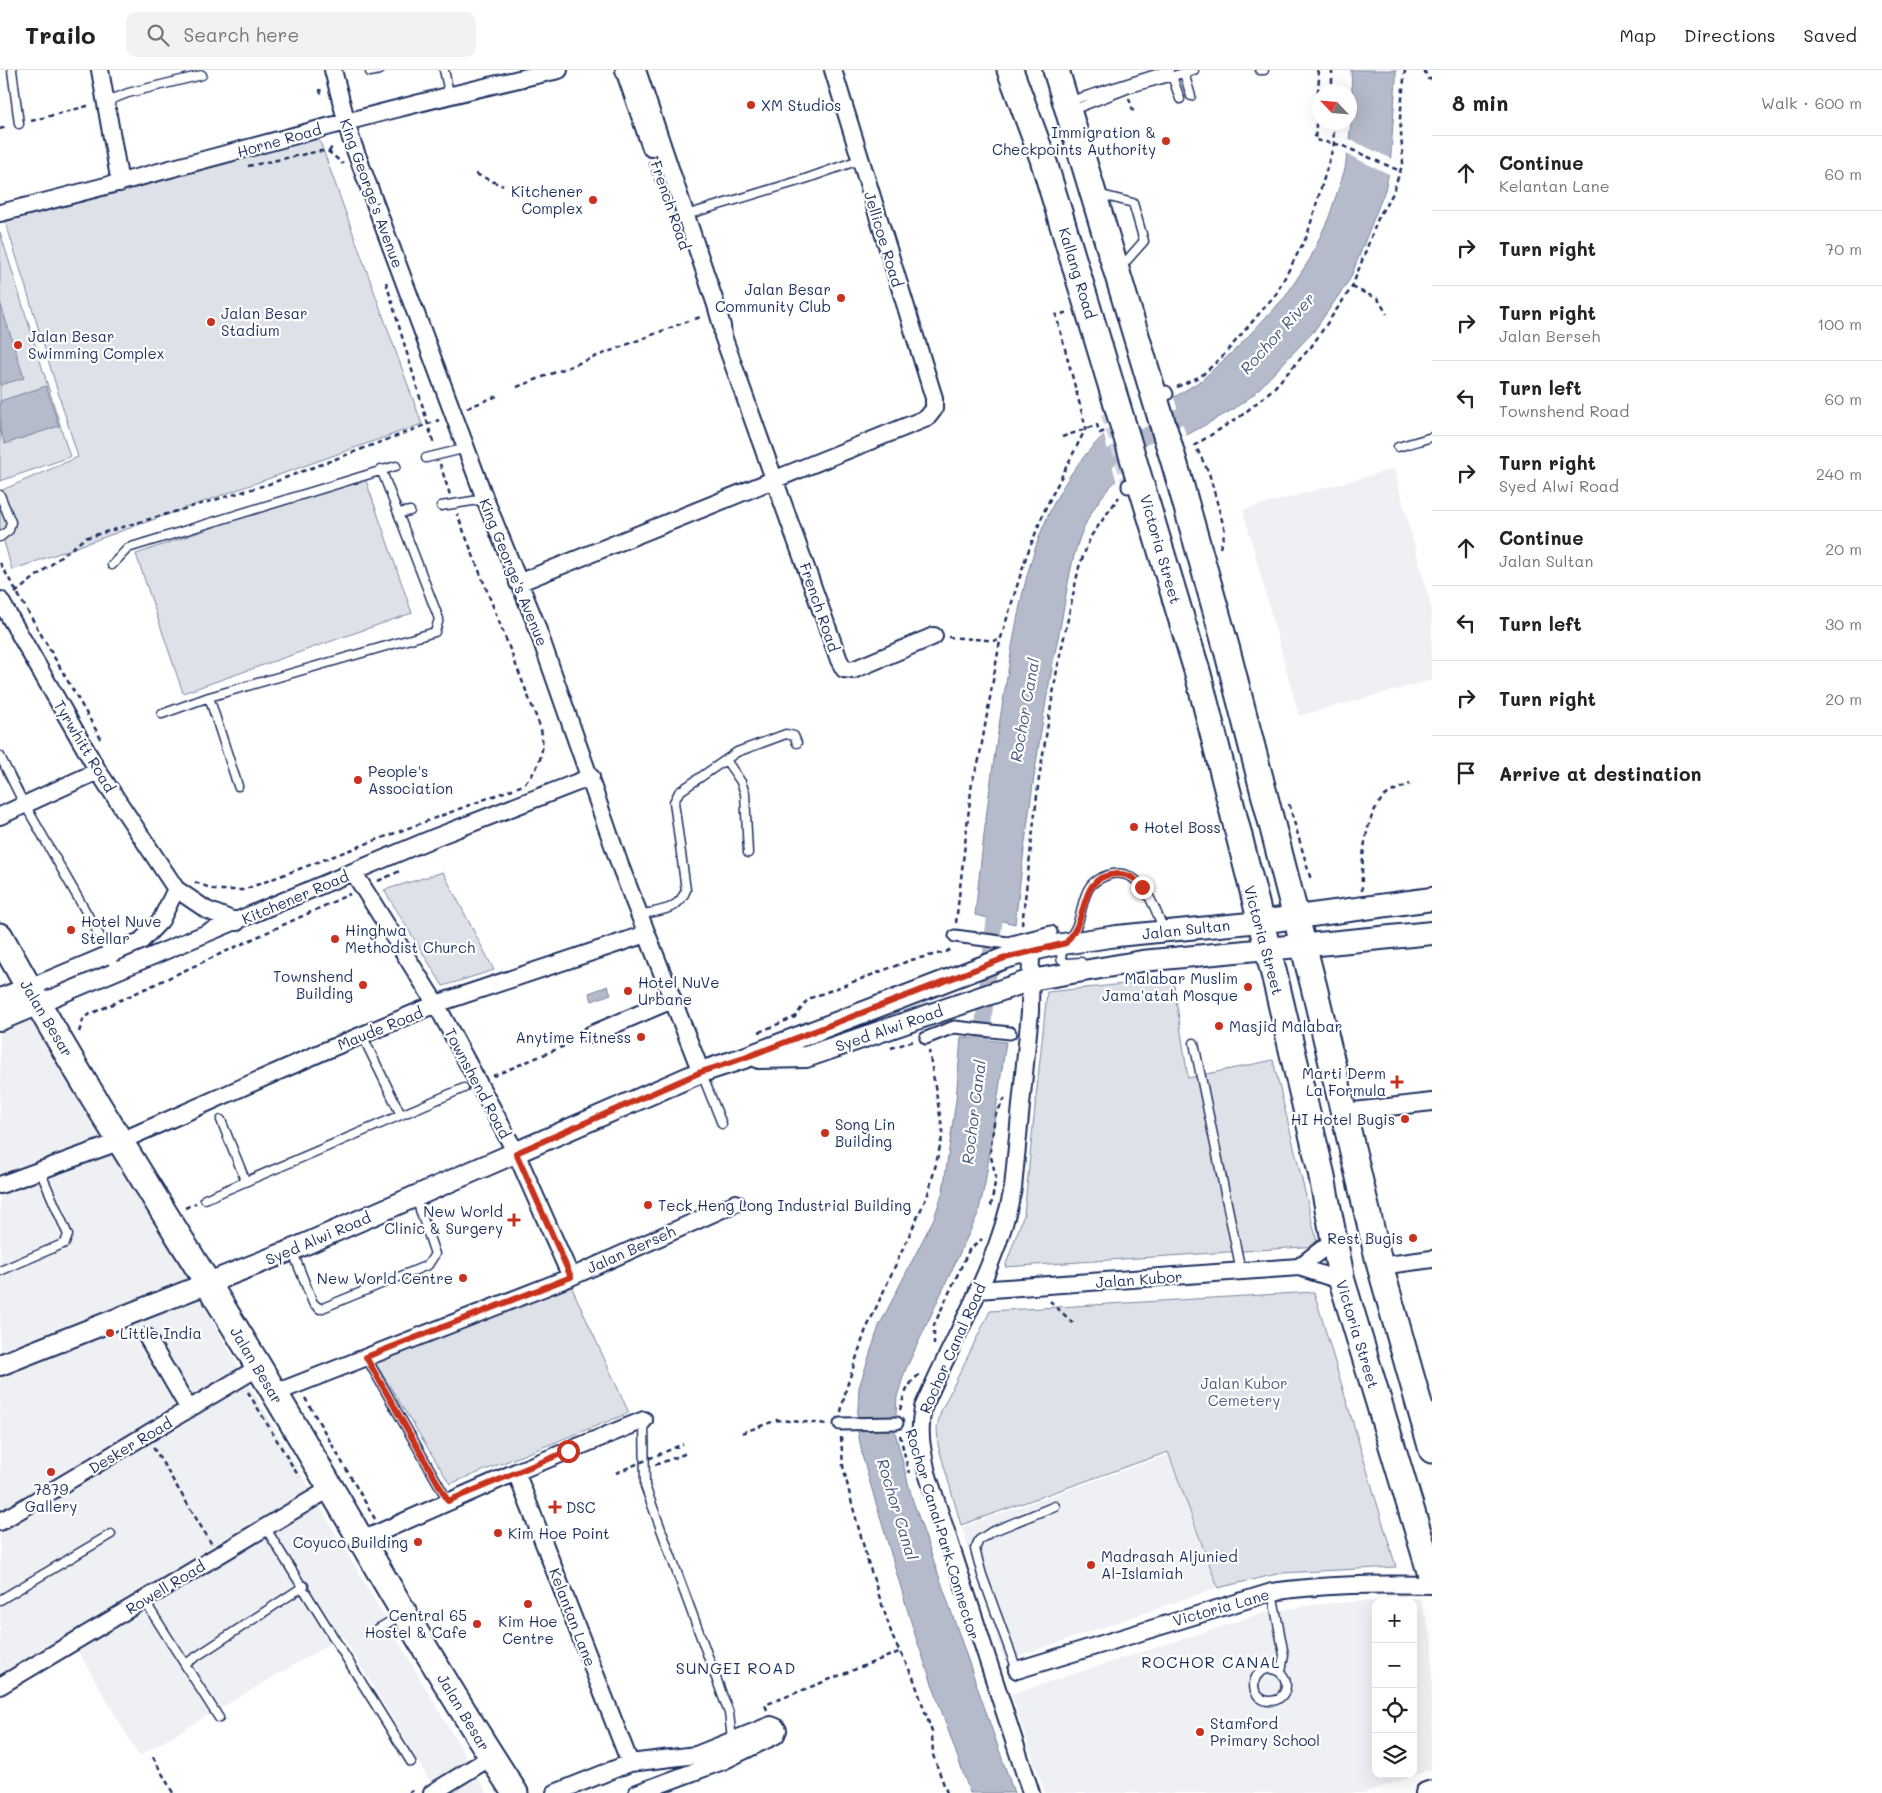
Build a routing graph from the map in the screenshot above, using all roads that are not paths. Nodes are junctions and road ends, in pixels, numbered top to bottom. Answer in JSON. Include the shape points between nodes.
{"nodes":[{"id":1,"x":12,"y":70,"type":"edge"},
{"id":2,"x":100,"y":70,"type":"edge"},
{"id":3,"x":334,"y":70,"type":"edge"},
{"id":4,"x":370,"y":70,"type":"edge"},
{"id":5,"x":380,"y":70,"type":"edge"},
{"id":6,"x":444,"y":70,"type":"edge"},
{"id":7,"x":559,"y":70,"type":"edge"},
{"id":8,"x":624,"y":70,"type":"edge"},
{"id":9,"x":637,"y":70,"type":"edge"},
{"id":10,"x":833,"y":70,"type":"edge"},
{"id":11,"x":1010,"y":70,"type":"edge"},
{"id":12,"x":1056,"y":70,"type":"edge"},
{"id":13,"x":1194,"y":70,"type":"edge"},
{"id":14,"x":1260,"y":70,"type":"edge"},
{"id":15,"x":1264,"y":70,"type":"edge"},
{"id":16,"x":1171,"y":73,"type":"edge"},
{"id":17,"x":1184,"y":73,"type":"junction"},
{"id":18,"x":202,"y":75,"type":"dead end"},
{"id":19,"x":450,"y":96,"type":"junction"},
{"id":20,"x":1191,"y":96,"type":"dead end"},
{"id":21,"x":1180,"y":99,"type":"dead end"},
{"id":22,"x":105,"y":102,"type":"junction"},
{"id":23,"x":1067,"y":107,"type":"junction"},
{"id":24,"x":345,"y":121,"type":"junction"},
{"id":25,"x":19,"y":124,"type":"road end"},
{"id":26,"x":859,"y":160,"type":"junction"},
{"id":27,"x":120,"y":183,"type":"junction"},
{"id":28,"x":1093,"y":193,"type":"junction"},
{"id":29,"x":0,"y":213,"type":"edge"},
{"id":30,"x":680,"y":217,"type":"junction"},
{"id":31,"x":1116,"y":272,"type":"junction"},
{"id":32,"x":1432,"y":437,"type":"edge"},
{"id":33,"x":466,"y":448,"type":"junction"},
{"id":34,"x":1398,"y":448,"type":"dead end"},
{"id":35,"x":426,"y":458,"type":"dead end"},
{"id":36,"x":396,"y":466,"type":"dead end"},
{"id":37,"x":382,"y":469,"type":"junction"},
{"id":38,"x":775,"y":481,"type":"junction"},
{"id":39,"x":1132,"y":483,"type":"joint"},
{"id":40,"x":0,"y":495,"type":"edge"},
{"id":41,"x":485,"y":499,"type":"junction"},
{"id":42,"x":441,"y":506,"type":"dead end"},
{"id":43,"x":410,"y":512,"type":"dead end"},
{"id":44,"x":398,"y":513,"type":"junction"},
{"id":45,"x":0,"y":537,"type":"edge"},
{"id":46,"x":112,"y":565,"type":"dead end"},
{"id":47,"x":518,"y":583,"type":"junction"},
{"id":48,"x":1,"y":602,"type":"edge"},
{"id":49,"x":934,"y":636,"type":"road end"},
{"id":50,"x":209,"y":697,"type":"junction"},
{"id":51,"x":162,"y":714,"type":"dead end"},
{"id":52,"x":797,"y":743,"type":"dead end"},
{"id":53,"x":0,"y":756,"type":"edge"},
{"id":54,"x":726,"y":760,"type":"junction"},
{"id":55,"x":98,"y":771,"type":"junction"},
{"id":56,"x":591,"y":777,"type":"junction"},
{"id":57,"x":238,"y":786,"type":"dead end"},
{"id":58,"x":26,"y":804,"type":"junction"},
{"id":59,"x":0,"y":816,"type":"edge"},
{"id":60,"x":748,"y":853,"type":"dead end"},
{"id":61,"x":354,"y":873,"type":"junction"},
{"id":62,"x":176,"y":889,"type":"junction"},
{"id":63,"x":1432,"y":899,"type":"edge"},
{"id":64,"x":639,"y":915,"type":"junction"},
{"id":65,"x":1294,"y":918,"type":"junction"},
{"id":66,"x":237,"y":922,"type":"junction"},
{"id":67,"x":1260,"y":922,"type":"junction"},
{"id":68,"x":1164,"y":931,"type":"junction"},
{"id":69,"x":1432,"y":933,"type":"edge"},
{"id":70,"x":646,"y":934,"type":"junction"},
{"id":71,"x":0,"y":936,"type":"edge"},
{"id":72,"x":959,"y":936,"type":"road end"},
{"id":73,"x":1058,"y":938,"type":"junction"},
{"id":74,"x":1302,"y":945,"type":"junction"},
{"id":75,"x":1016,"y":949,"type":"junction"},
{"id":76,"x":1267,"y":949,"type":"junction"},
{"id":77,"x":110,"y":954,"type":"junction"},
{"id":78,"x":1142,"y":961,"type":"junction"},
{"id":79,"x":116,"y":973,"type":"junction"},
{"id":80,"x":1031,"y":980,"type":"junction"},
{"id":81,"x":33,"y":996,"type":"junction"},
{"id":82,"x":0,"y":1000,"type":"edge"},
{"id":83,"x":672,"y":1000,"type":"junction"},
{"id":84,"x":436,"y":1004,"type":"junction"},
{"id":85,"x":0,"y":1020,"type":"edge"},
{"id":86,"x":1004,"y":1033,"type":"dead end"},
{"id":87,"x":362,"y":1035,"type":"junction"},
{"id":88,"x":590,"y":1035,"type":"road end"},
{"id":89,"x":926,"y":1038,"type":"road end"},
{"id":90,"x":1194,"y":1043,"type":"dead end"},
{"id":91,"x":744,"y":1058,"type":"junction"},
{"id":92,"x":701,"y":1072,"type":"junction"},
{"id":93,"x":471,"y":1086,"type":"junction"},
{"id":94,"x":1432,"y":1102,"type":"edge"},
{"id":95,"x":1344,"y":1112,"type":"junction"},
{"id":96,"x":401,"y":1116,"type":"junction"},
{"id":97,"x":221,"y":1120,"type":"dead end"},
{"id":98,"x":722,"y":1124,"type":"dead end"},
{"id":99,"x":121,"y":1141,"type":"junction"},
{"id":100,"x":516,"y":1153,"type":"junction"},
{"id":101,"x":40,"y":1170,"type":"junction"},
{"id":102,"x":246,"y":1182,"type":"junction"},
{"id":103,"x":0,"y":1185,"type":"edge"},
{"id":104,"x":415,"y":1196,"type":"junction"},
{"id":105,"x":205,"y":1199,"type":"dead end"},
{"id":106,"x":736,"y":1203,"type":"dead end"},
{"id":107,"x":1334,"y":1240,"type":"junction"},
{"id":108,"x":292,"y":1250,"type":"junction"},
{"id":109,"x":1432,"y":1259,"type":"edge"},
{"id":110,"x":1380,"y":1266,"type":"junction"},
{"id":111,"x":1299,"y":1267,"type":"junction"},
{"id":112,"x":0,"y":1271,"type":"edge"},
{"id":113,"x":1241,"y":1271,"type":"junction"},
{"id":114,"x":571,"y":1277,"type":"junction"},
{"id":115,"x":1342,"y":1281,"type":"junction"},
{"id":116,"x":207,"y":1282,"type":"junction"},
{"id":117,"x":978,"y":1290,"type":"junction"},
{"id":118,"x":147,"y":1337,"type":"dead end"},
{"id":119,"x":366,"y":1357,"type":"junction"},
{"id":120,"x":0,"y":1365,"type":"edge"},
{"id":121,"x":249,"y":1373,"type":"junction"},
{"id":122,"x":275,"y":1393,"type":"junction"},
{"id":123,"x":1425,"y":1403,"type":"edge"},
{"id":124,"x":189,"y":1409,"type":"junction"},
{"id":125,"x":644,"y":1420,"type":"joint"},
{"id":126,"x":895,"y":1423,"type":"road end"},
{"id":127,"x":840,"y":1424,"type":"road end"},
{"id":128,"x":1432,"y":1450,"type":"edge"},
{"id":129,"x":516,"y":1472,"type":"junction"},
{"id":130,"x":330,"y":1488,"type":"junction"},
{"id":131,"x":448,"y":1501,"type":"junction"},
{"id":132,"x":1055,"y":1506,"type":"dead end"},
{"id":133,"x":0,"y":1522,"type":"edge"},
{"id":134,"x":265,"y":1527,"type":"junction"},
{"id":135,"x":111,"y":1534,"type":"dead end"},
{"id":136,"x":360,"y":1541,"type":"junction"},
{"id":137,"x":1432,"y":1578,"type":"edge"},
{"id":138,"x":1432,"y":1585,"type":"edge"},
{"id":139,"x":304,"y":1586,"type":"junction"},
{"id":140,"x":1272,"y":1592,"type":"junction"},
{"id":141,"x":0,"y":1600,"type":"edge"},
{"id":142,"x":144,"y":1600,"type":"junction"},
{"id":143,"x":405,"y":1613,"type":"junction"},
{"id":144,"x":376,"y":1630,"type":"dead end"},
{"id":145,"x":185,"y":1664,"type":"junction"},
{"id":146,"x":1017,"y":1670,"type":"joint"},
{"id":147,"x":1280,"y":1671,"type":"junction"},
{"id":148,"x":0,"y":1686,"type":"edge"},
{"id":149,"x":219,"y":1718,"type":"dead end"},
{"id":150,"x":733,"y":1742,"type":"junction"},
{"id":151,"x":491,"y":1757,"type":"junction"},
{"id":152,"x":411,"y":1762,"type":"dead end"},
{"id":153,"x":698,"y":1762,"type":"junction"},
{"id":154,"x":630,"y":1763,"type":"junction"},
{"id":155,"x":1432,"y":1791,"type":"edge"},
{"id":156,"x":432,"y":1793,"type":"edge"},
{"id":157,"x":515,"y":1793,"type":"edge"},
{"id":158,"x":555,"y":1793,"type":"edge"},
{"id":159,"x":637,"y":1793,"type":"edge"},
{"id":160,"x":1031,"y":1793,"type":"edge"},
{"id":161,"x":1426,"y":1793,"type":"edge"}],
"edges":[{"from":1,"to":25,"type":"lane"},
{"from":2,"to":22,"type":"street"},
{"from":3,"to":24,"type":"street","name":"King George's Avenue"},
{"from":4,"to":5,"type":"lane"},
{"from":6,"to":19,"type":"lane"},
{"from":7,"to":19,"type":"street","name":"Horne Road"},
{"from":8,"to":30,"type":"street","name":"French Road"},
{"from":9,"to":30,"type":"street","name":"French Road"},
{"from":10,"to":26,"type":"street","name":"Jellicoe Road"},
{"from":11,"to":39,"type":"main road","name":"Kallang Road","via":[[1043,159],[1118,402]]},
{"from":12,"to":23,"type":"main road"},
{"from":13,"to":17,"type":"lane"},
{"from":14,"to":15,"type":"lane"},
{"from":16,"to":17,"type":"lane"},
{"from":16,"to":21,"type":"lane"},
{"from":16,"to":23,"type":"lane","via":[[1100,90]]},
{"from":17,"to":20,"type":"lane"},
{"from":18,"to":22,"type":"lane","via":[[128,93]]},
{"from":19,"to":24,"type":"street","name":"Horne Road"},
{"from":22,"to":27,"type":"street"},
{"from":23,"to":28,"type":"main road"},
{"from":24,"to":27,"type":"street","name":"Horne Road"},
{"from":24,"to":33,"type":"street","name":"King George's Avenue"},
{"from":26,"to":30,"type":"lane"},
{"from":26,"to":38,"type":"street","name":"Jellicoe Road","via":[[934,398],[934,409],[927,418]]},
{"from":27,"to":29,"type":"street","name":"Horne Road"},
{"from":28,"to":31,"type":"main road"},
{"from":28,"to":31,"type":"lane","via":[[1133,203],[1143,244]]},
{"from":30,"to":38,"type":"street","name":"French Road","via":[[720,319],[723,336]]},
{"from":31,"to":65,"type":"main road","via":[[1162,392],[1175,466],[1232,669]]},
{"from":32,"to":34,"type":"lane"},
{"from":33,"to":35,"type":"lane"},
{"from":33,"to":41,"type":"street","name":"King George's Avenue"},
{"from":36,"to":37,"type":"lane"},
{"from":37,"to":44,"type":"lane"},
{"from":37,"to":46,"type":"lane","via":[[128,548]]},
{"from":38,"to":47,"type":"street"},
{"from":38,"to":49,"type":"street","name":"French Road","via":[[844,669],[853,670]]},
{"from":39,"to":67,"type":"main road","name":"Victoria Street","via":[[1198,674]]},
{"from":40,"to":45,"type":"lane","via":[[11,522],[9,530]]},
{"from":41,"to":42,"type":"lane"},
{"from":41,"to":47,"type":"street","name":"King George's Avenue"},
{"from":43,"to":44,"type":"lane"},
{"from":44,"to":50,"type":"lane","via":[[439,620],[435,632]]},
{"from":47,"to":56,"type":"street","name":"King George's Avenue"},
{"from":48,"to":55,"type":"street","name":"Tyrwhitt Road"},
{"from":50,"to":51,"type":"lane"},
{"from":50,"to":57,"type":"lane"},
{"from":52,"to":54,"type":"lane","via":[[794,736],[786,734],[737,752]]},
{"from":53,"to":58,"type":"lane"},
{"from":54,"to":60,"type":"lane","via":[[745,793]]},
{"from":54,"to":64,"type":"lane","via":[[678,792],[674,802],[686,890],[682,900],[671,908]]},
{"from":55,"to":58,"type":"street"},
{"from":55,"to":62,"type":"street","name":"Tyrwhitt Road"},
{"from":56,"to":61,"type":"street","name":"Kitchener Road","via":[[436,837]]},
{"from":56,"to":64,"type":"street","name":"King George's Avenue"},
{"from":58,"to":59,"type":"street"},
{"from":58,"to":77,"type":"lane"},
{"from":61,"to":66,"type":"street","name":"Kitchener Road"},
{"from":61,"to":84,"type":"street","name":"Townshend Road"},
{"from":62,"to":66,"type":"street","name":"Tyrwhitt Road","via":[[207,910]]},
{"from":62,"to":77,"type":"street","via":[[151,933],[141,941]]},
{"from":63,"to":65,"type":"main road","name":"Jalan Sultan"},
{"from":64,"to":70,"type":"street","name":"King George's Avenue"},
{"from":65,"to":67,"type":"main road","name":"Jalan Sultan"},
{"from":65,"to":74,"type":"main road"},
{"from":66,"to":79,"type":"street","name":"Kitchener Road"},
{"from":67,"to":68,"type":"street","name":"Jalan Sultan"},
{"from":67,"to":76,"type":"main road","name":"Victoria Street"},
{"from":68,"to":73,"type":"street","name":"Jalan Sultan"},
{"from":68,"to":73,"type":"lane","via":[[1153,902],[1138,881],[1126,874],[1111,874],[1089,888],[1077,926]]},
{"from":69,"to":74,"type":"main road","name":"Jalan Sultan"},
{"from":70,"to":83,"type":"street","name":"King George's Avenue"},
{"from":70,"to":84,"type":"street","name":"Maude Road"},
{"from":71,"to":81,"type":"main road","name":"Jalan Besar"},
{"from":72,"to":75,"type":"street"},
{"from":73,"to":75,"type":"street","name":"Jalan Sultan"},
{"from":73,"to":78,"type":"lane","via":[[1061,959],[1066,963]]},
{"from":74,"to":76,"type":"main road","name":"Jalan Sultan"},
{"from":74,"to":95,"type":"main road"},
{"from":75,"to":80,"type":"street","name":"Rochor Canal Road"},
{"from":75,"to":91,"type":"street","name":"Syed Alwi Road","via":[[929,987]]},
{"from":76,"to":78,"type":"street","name":"Jalan Sultan"},
{"from":76,"to":107,"type":"main road","name":"Victoria Street","via":[[1321,1172]]},
{"from":77,"to":79,"type":"lane"},
{"from":77,"to":81,"type":"street"},
{"from":78,"to":80,"type":"street","name":"Jalan Sultan"},
{"from":79,"to":81,"type":"street","name":"Kitchener Road"},
{"from":80,"to":91,"type":"street","name":"Syed Alwi Road","via":[[806,1057]]},
{"from":80,"to":117,"type":"street","name":"Rochor Canal Road","via":[[1012,1188],[999,1242]]},
{"from":81,"to":82,"type":"street","name":"Kitchener Road"},
{"from":81,"to":85,"type":"street","name":"Kitchener Road"},
{"from":81,"to":99,"type":"main road","name":"Jalan Besar"},
{"from":83,"to":88,"type":"street"},
{"from":83,"to":92,"type":"street","name":"King George's Avenue"},
{"from":84,"to":87,"type":"street","name":"Maude Road"},
{"from":84,"to":93,"type":"street","name":"Townshend Road"},
{"from":86,"to":89,"type":"street","via":[[954,1027]]},
{"from":87,"to":96,"type":"lane"},
{"from":87,"to":99,"type":"street","name":"Maude Road","via":[[320,1048]]},
{"from":90,"to":113,"type":"lane"},
{"from":91,"to":92,"type":"street","name":"Syed Alwi Road"},
{"from":92,"to":98,"type":"lane"},
{"from":92,"to":100,"type":"street","name":"Syed Alwi Road"},
{"from":93,"to":96,"type":"lane"},
{"from":93,"to":100,"type":"street","name":"Townshend Road"},
{"from":94,"to":95,"type":"street"},
{"from":95,"to":110,"type":"main road"},
{"from":96,"to":102,"type":"lane"},
{"from":97,"to":102,"type":"lane"},
{"from":99,"to":101,"type":"street","name":"Maude Road"},
{"from":99,"to":116,"type":"main road","name":"Jalan Besar"},
{"from":100,"to":104,"type":"street","name":"Syed Alwi Road"},
{"from":100,"to":114,"type":"street","name":"Townshend Road"},
{"from":101,"to":103,"type":"street","name":"Maude Road"},
{"from":101,"to":112,"type":"lane","via":[[68,1240]]},
{"from":102,"to":105,"type":"lane"},
{"from":104,"to":108,"type":"street","name":"Syed Alwi Road"},
{"from":104,"to":108,"type":"lane","via":[[435,1254],[428,1265],[410,1273],[320,1309],[313,1303]]},
{"from":106,"to":114,"type":"street","name":"Jalan Berseh"},
{"from":107,"to":111,"type":"street"},
{"from":107,"to":115,"type":"main road","name":"Victoria Street"},
{"from":108,"to":116,"type":"street","name":"Syed Alwi Road"},
{"from":109,"to":110,"type":"street"},
{"from":110,"to":123,"type":"main road"},
{"from":111,"to":113,"type":"street","name":"Jalan Kubor"},
{"from":111,"to":115,"type":"street","name":"Jalan Kubor"},
{"from":113,"to":117,"type":"street","name":"Jalan Kubor"},
{"from":114,"to":119,"type":"street","name":"Jalan Berseh"},
{"from":115,"to":137,"type":"main road","name":"Victoria Street"},
{"from":116,"to":120,"type":"street","name":"Syed Alwi Road"},
{"from":116,"to":121,"type":"main road","name":"Jalan Besar"},
{"from":117,"to":160,"type":"street","name":"Rochor Canal Road","via":[[923,1408],[920,1441],[938,1507]]},
{"from":118,"to":124,"type":"street"},
{"from":119,"to":122,"type":"street","name":"Jalan Berseh"},
{"from":119,"to":131,"type":"lane"},
{"from":121,"to":122,"type":"main road","name":"Jalan Besar"},
{"from":121,"to":124,"type":"street","name":"Desker Road"},
{"from":122,"to":130,"type":"main road","name":"Jalan Besar"},
{"from":123,"to":128,"type":"main road"},
{"from":124,"to":133,"type":"street","name":"Desker Road"},
{"from":125,"to":129,"type":"street"},
{"from":125,"to":150,"type":"lane","via":[[647,1493],[729,1713]]},
{"from":126,"to":127,"type":"street"},
{"from":129,"to":131,"type":"street"},
{"from":129,"to":154,"type":"street","name":"Kelantan Lane"},
{"from":130,"to":134,"type":"street","name":"Rowell Road"},
{"from":130,"to":136,"type":"main road","name":"Jalan Besar"},
{"from":131,"to":136,"type":"street"},
{"from":132,"to":146,"type":"lane","via":[[991,1532],[979,1540],[975,1549]]},
{"from":134,"to":139,"type":"lane"},
{"from":134,"to":142,"type":"street","name":"Rowell Road"},
{"from":135,"to":141,"type":"lane"},
{"from":136,"to":143,"type":"main road","name":"Jalan Besar"},
{"from":138,"to":140,"type":"street","name":"Victoria Lane","via":[[1332,1586]]},
{"from":139,"to":145,"type":"lane"},
{"from":139,"to":152,"type":"lane"},
{"from":140,"to":146,"type":"street","name":"Victoria Lane"},
{"from":140,"to":147,"type":"lane","via":[[1284,1655]]},
{"from":142,"to":145,"type":"lane"},
{"from":142,"to":148,"type":"street","name":"Rowell Road"},
{"from":143,"to":144,"type":"lane"},
{"from":143,"to":151,"type":"main road","name":"Jalan Besar"},
{"from":145,"to":149,"type":"lane"},
{"from":147,"to":147,"type":"lane","via":[[1286,1679],[1282,1697],[1264,1700],[1256,1694],[1253,1686],[1262,1670],[1272,1668]]},
{"from":150,"to":153,"type":"street"},
{"from":150,"to":153,"type":"street","via":[[771,1725],[778,1730],[776,1735]]},
{"from":151,"to":156,"type":"street"},
{"from":151,"to":157,"type":"main road","name":"Jalan Besar"},
{"from":153,"to":154,"type":"street"},
{"from":153,"to":159,"type":"street"},
{"from":154,"to":158,"type":"street"},
{"from":155,"to":161,"type":"street"}]}
